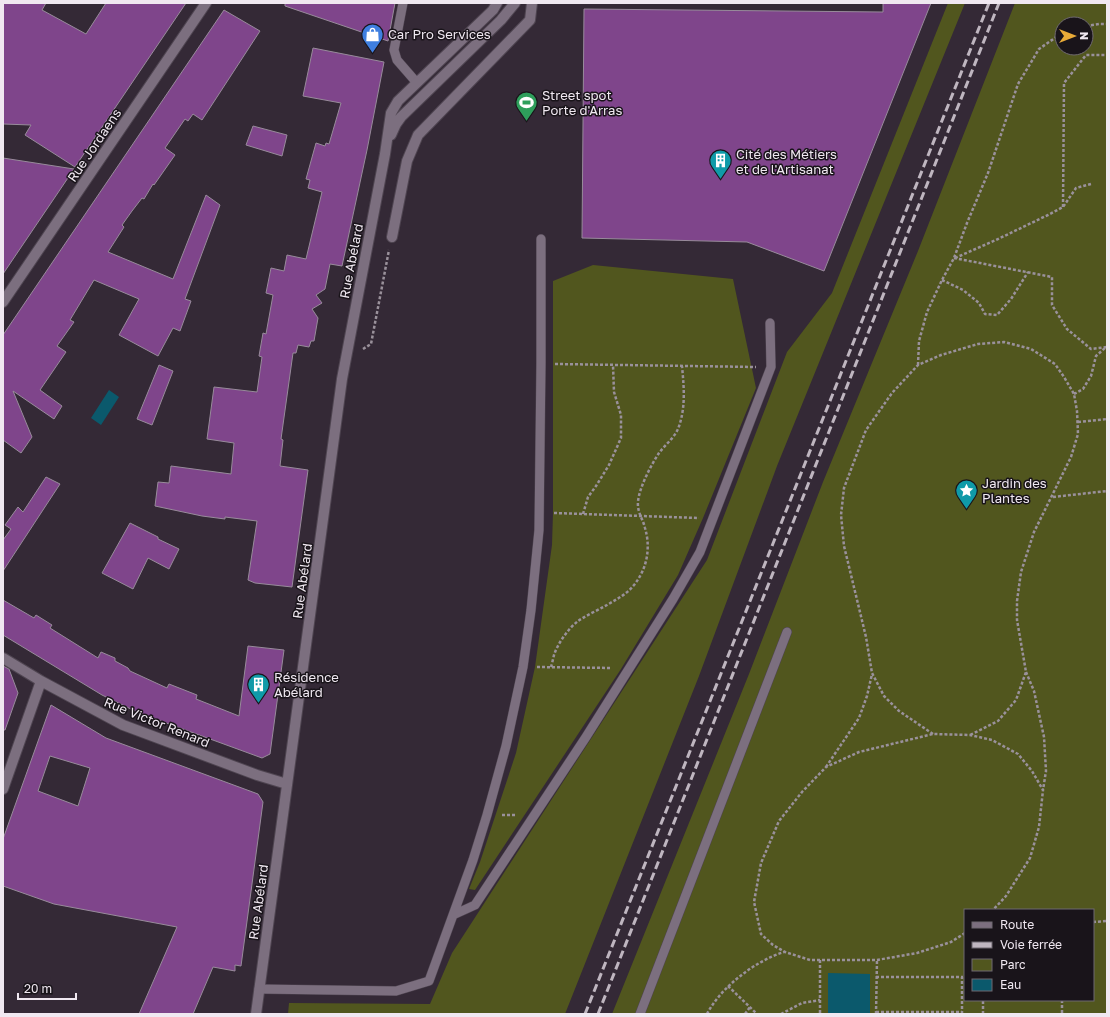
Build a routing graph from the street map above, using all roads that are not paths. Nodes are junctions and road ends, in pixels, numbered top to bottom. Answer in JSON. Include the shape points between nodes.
{"nodes":[{"id":1,"x":206,"y":3,"type":"edge"},
{"id":2,"x":403,"y":3,"type":"edge"},
{"id":3,"x":497,"y":3,"type":"edge"},
{"id":4,"x":515,"y":3,"type":"edge"},
{"id":5,"x":532,"y":3,"type":"edge"},
{"id":6,"x":417,"y":83,"type":"junction"},
{"id":7,"x":385,"y":154,"type":"junction"},
{"id":8,"x":392,"y":237,"type":"road end"},
{"id":9,"x":541,"y":238,"type":"dead end"},
{"id":10,"x":3,"y":302,"type":"edge"},
{"id":11,"x":770,"y":323,"type":"dead end"},
{"id":12,"x":787,"y":632,"type":"dead end"},
{"id":13,"x":3,"y":658,"type":"edge"},
{"id":14,"x":41,"y":681,"type":"junction"},
{"id":15,"x":287,"y":784,"type":"junction"},
{"id":16,"x":3,"y":789,"type":"edge"},
{"id":17,"x":453,"y":915,"type":"junction"},
{"id":18,"x":259,"y":989,"type":"junction"},
{"id":19,"x":256,"y":1014,"type":"edge"},
{"id":20,"x":640,"y":1014,"type":"edge"}],
"edges":[{"from":1,"to":10,"type":"street","name":"Rue Jordaens"},
{"from":2,"to":6,"type":"lane","via":[[394,50],[397,60]]},
{"from":3,"to":6,"type":"street","name":"Rue Abélard","via":[[493,10]]},
{"from":4,"to":7,"type":"street","name":"Rue Abélard","via":[[501,20],[401,117]]},
{"from":5,"to":8,"type":"street","via":[[530,20],[418,136],[407,161]]},
{"from":6,"to":7,"type":"street","name":"Rue Abélard","via":[[398,101],[391,113]]},
{"from":7,"to":15,"type":"street","name":"Rue Abélard","via":[[345,359]]},
{"from":9,"to":17,"type":"lane","via":[[540,514],[531,610],[523,667],[506,746],[473,860]]},
{"from":11,"to":17,"type":"lane","via":[[771,367],[700,552],[673,599],[475,905]]},
{"from":12,"to":20,"type":"lane"},
{"from":13,"to":14,"type":"street","name":"Rue Victor Renard"},
{"from":14,"to":15,"type":"street","name":"Rue Victor Renard","via":[[123,725]]},
{"from":14,"to":16,"type":"street"},
{"from":15,"to":18,"type":"street","name":"Rue Abélard"},
{"from":17,"to":18,"type":"lane","via":[[428,982],[396,991]]},
{"from":18,"to":19,"type":"street","name":"Rue Abélard"}]}
